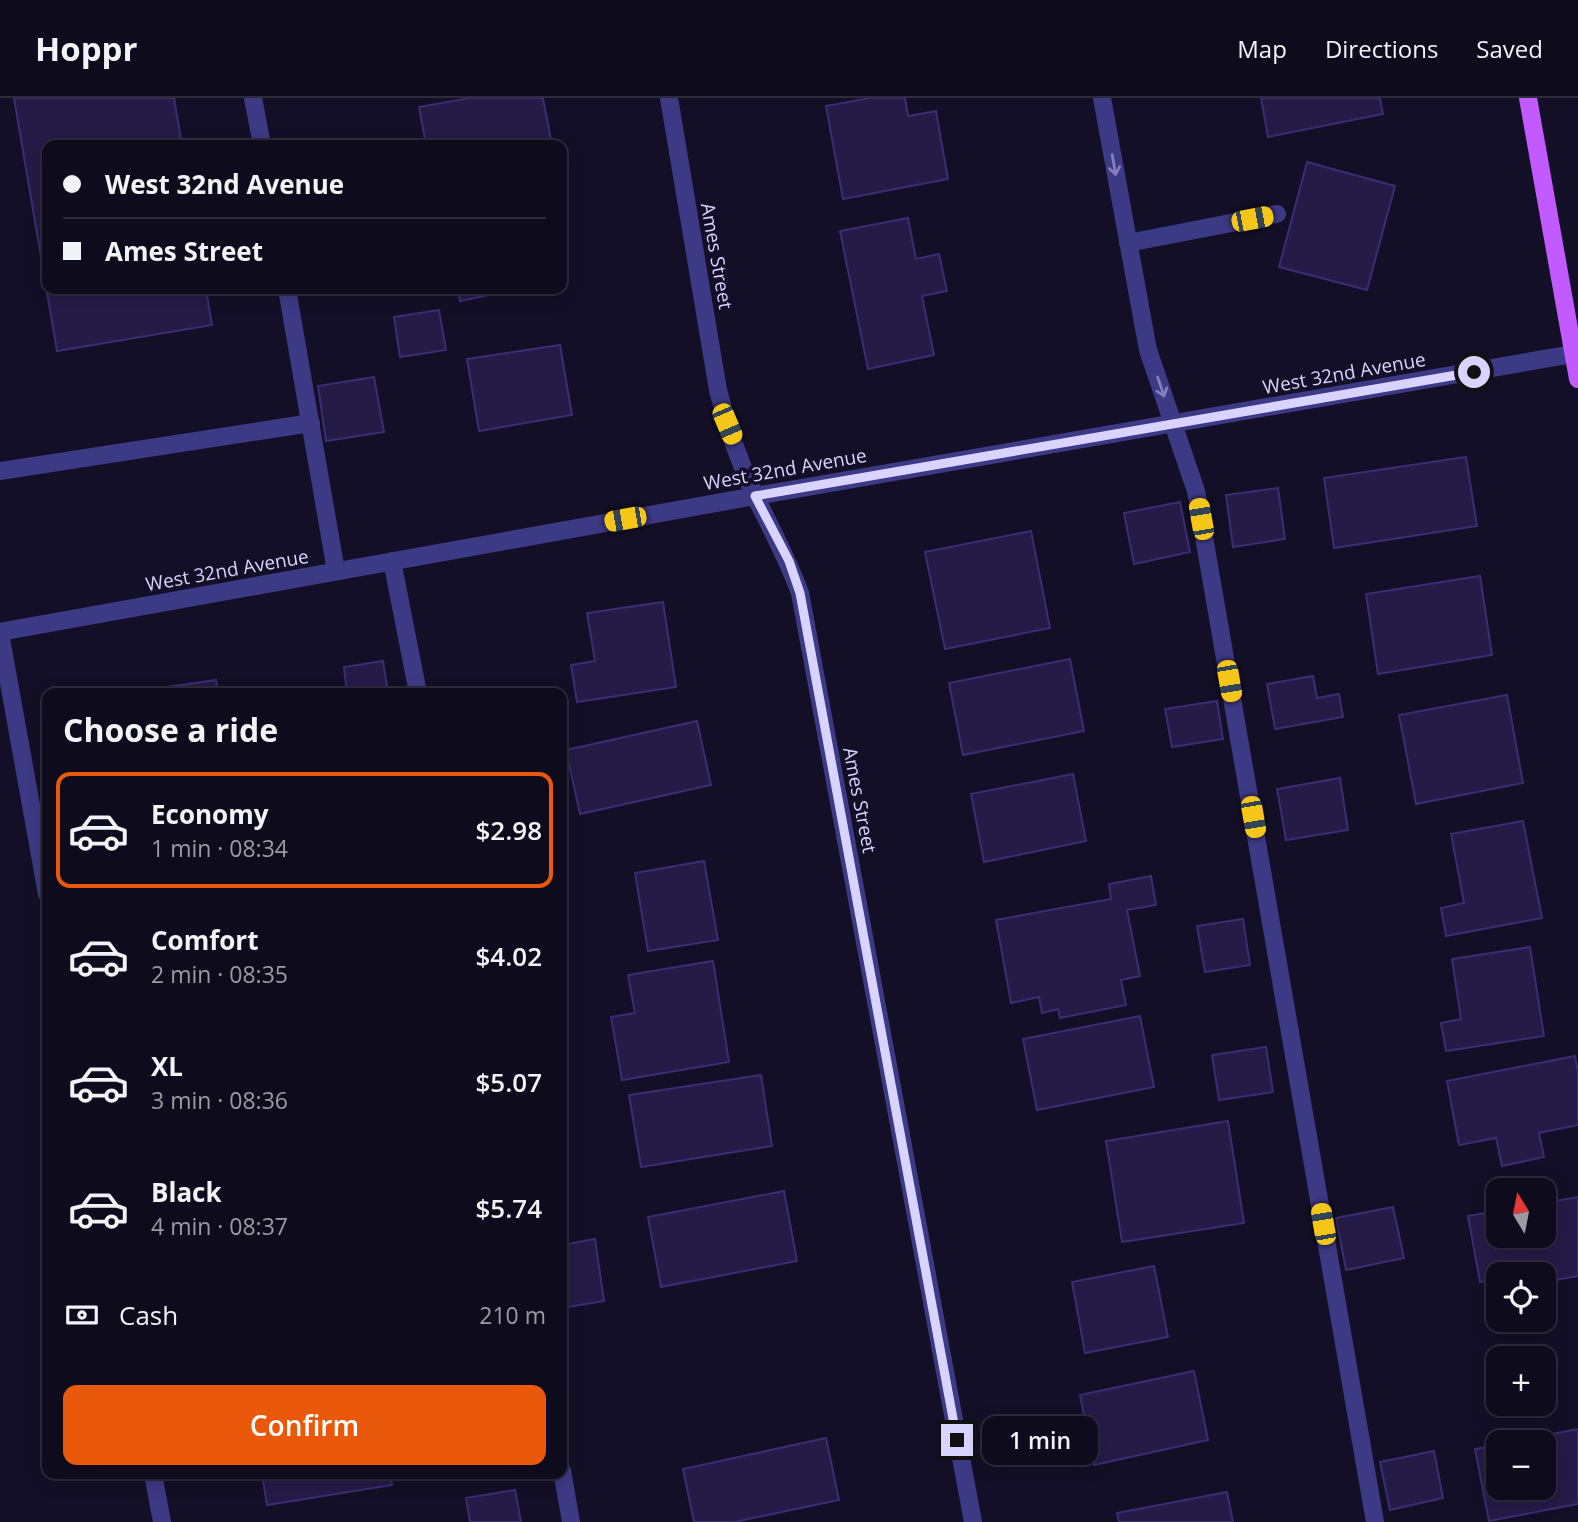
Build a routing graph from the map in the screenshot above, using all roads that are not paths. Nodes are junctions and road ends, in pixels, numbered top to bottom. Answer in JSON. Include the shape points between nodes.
{"nodes":[{"id":1,"x":253,"y":98,"type":"edge"},
{"id":2,"x":669,"y":98,"type":"edge"},
{"id":3,"x":1102,"y":98,"type":"edge"},
{"id":4,"x":1528,"y":98,"type":"edge"},
{"id":5,"x":261,"y":140,"type":"edge"},
{"id":6,"x":1277,"y":214,"type":"dead end"},
{"id":7,"x":1128,"y":243,"type":"junction"},
{"id":8,"x":288,"y":294,"type":"edge"},
{"id":9,"x":1576,"y":354,"type":"edge"},
{"id":10,"x":1578,"y":379,"type":"edge"},
{"id":11,"x":310,"y":423,"type":"junction"},
{"id":12,"x":1174,"y":425,"type":"junction"},
{"id":13,"x":0,"y":471,"type":"edge"},
{"id":14,"x":755,"y":496,"type":"junction"},
{"id":15,"x":392,"y":561,"type":"junction"},
{"id":16,"x":336,"y":571,"type":"junction"},
{"id":17,"x":0,"y":633,"type":"edge"},
{"id":18,"x":417,"y":688,"type":"edge"},
{"id":19,"x":42,"y":866,"type":"edge"},
{"id":20,"x":154,"y":1479,"type":"edge"},
{"id":21,"x":564,"y":1479,"type":"edge"},
{"id":22,"x":162,"y":1522,"type":"edge"},
{"id":23,"x":572,"y":1522,"type":"edge"},
{"id":24,"x":973,"y":1522,"type":"edge"},
{"id":25,"x":1375,"y":1522,"type":"edge"}],
"edges":[{"from":1,"to":5,"type":"street"},
{"from":2,"to":14,"type":"street","name":"Ames Street","via":[[718,390]]},
{"from":3,"to":7,"type":"street","one_way":true},
{"from":4,"to":9,"type":"main road"},
{"from":6,"to":7,"type":"street"},
{"from":7,"to":12,"type":"street","one_way":true,"via":[[1148,350]]},
{"from":8,"to":11,"type":"street"},
{"from":9,"to":10,"type":"main road"},
{"from":9,"to":12,"type":"street","name":"West 32nd Avenue"},
{"from":11,"to":13,"type":"street"},
{"from":11,"to":16,"type":"street"},
{"from":12,"to":14,"type":"street","name":"West 32nd Avenue"},
{"from":12,"to":25,"type":"street","via":[[1196,491]]},
{"from":14,"to":15,"type":"street","name":"West 32nd Avenue"},
{"from":14,"to":24,"type":"street","name":"Ames Street","via":[[800,593]]},
{"from":15,"to":16,"type":"street","name":"West 32nd Avenue"},
{"from":15,"to":18,"type":"street"},
{"from":16,"to":17,"type":"street","name":"West 32nd Avenue"},
{"from":17,"to":19,"type":"street"},
{"from":20,"to":22,"type":"street"},
{"from":21,"to":23,"type":"street"}]}
